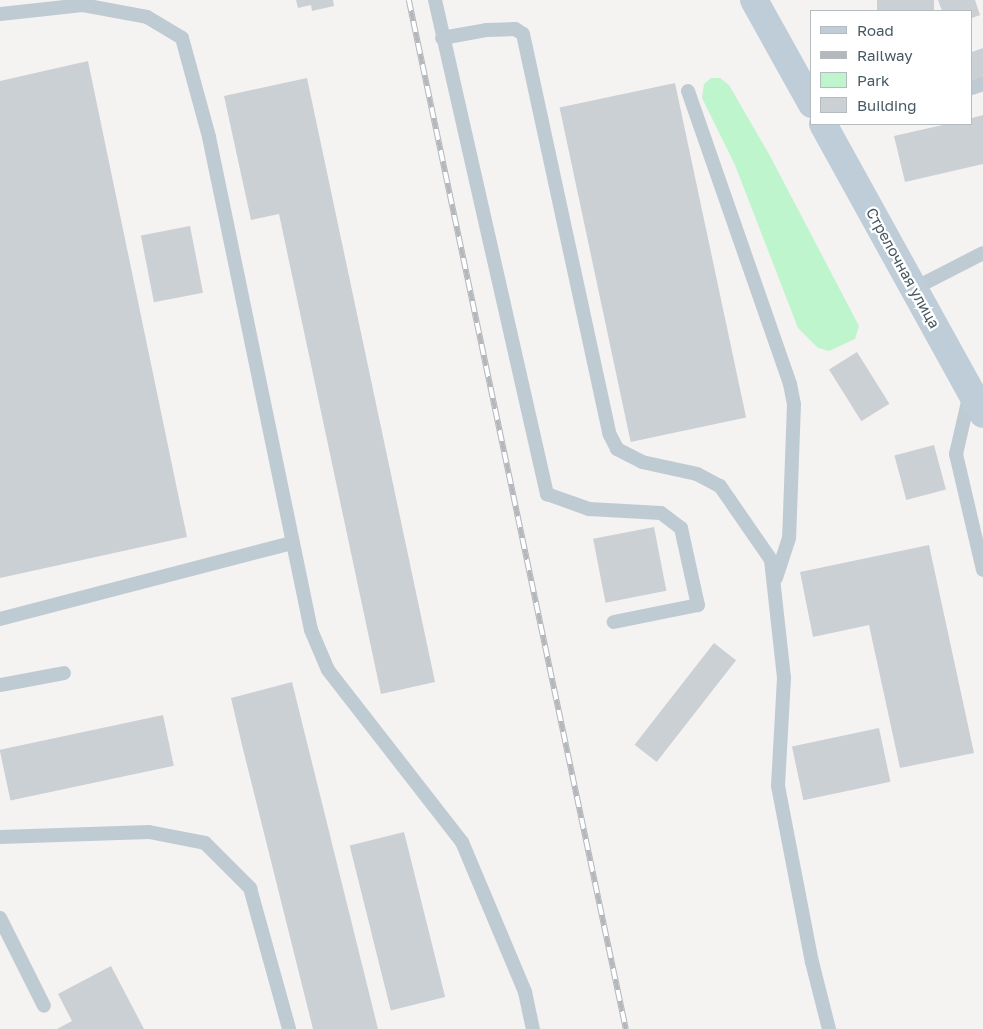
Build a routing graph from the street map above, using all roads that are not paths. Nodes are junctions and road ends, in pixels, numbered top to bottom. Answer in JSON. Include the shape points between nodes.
{"nodes":[{"id":1,"x":434,"y":0,"type":"edge"},
{"id":2,"x":754,"y":0,"type":"edge"},
{"id":3,"x":0,"y":14,"type":"edge"},
{"id":4,"x":442,"y":38,"type":"junction"},
{"id":5,"x":688,"y":91,"type":"dead end"},
{"id":6,"x":810,"y":100,"type":"edge"},
{"id":7,"x":824,"y":125,"type":"edge"},
{"id":8,"x":983,"y":253,"type":"edge"},
{"id":9,"x":914,"y":288,"type":"junction"},
{"id":10,"x":971,"y":390,"type":"junction"},
{"id":11,"x":983,"y":414,"type":"edge"},
{"id":12,"x":292,"y":543,"type":"junction"},
{"id":13,"x":983,"y":570,"type":"edge"},
{"id":14,"x":776,"y":578,"type":"junction"},
{"id":15,"x":0,"y":618,"type":"edge"},
{"id":16,"x":614,"y":622,"type":"dead end"},
{"id":17,"x":64,"y":673,"type":"dead end"},
{"id":18,"x":0,"y":685,"type":"edge"},
{"id":19,"x":0,"y":837,"type":"edge"},
{"id":20,"x":0,"y":918,"type":"edge"},
{"id":21,"x":44,"y":1006,"type":"dead end"},
{"id":22,"x":289,"y":1029,"type":"edge"},
{"id":23,"x":533,"y":1029,"type":"edge"},
{"id":24,"x":828,"y":1029,"type":"edge"}],
"edges":[{"from":1,"to":4,"type":"lane"},
{"from":2,"to":6,"type":"main road"},
{"from":3,"to":12,"type":"lane","via":[[83,5],[147,17],[182,38],[208,137]]},
{"from":4,"to":14,"type":"lane","via":[[515,29],[523,34],[609,433],[617,449],[632,458],[697,474],[720,486],[765,548]]},
{"from":4,"to":16,"type":"lane","via":[[547,494],[589,509],[661,513],[681,528],[698,605]]},
{"from":5,"to":14,"type":"lane","via":[[790,384],[794,404],[789,538]]},
{"from":7,"to":9,"type":"main road","name":"Стрелочная улица"},
{"from":8,"to":9,"type":"lane"},
{"from":9,"to":10,"type":"main road","name":"Стрелочная улица"},
{"from":10,"to":11,"type":"main road","name":"Стрелочная улица"},
{"from":10,"to":13,"type":"lane","via":[[961,421],[956,454]]},
{"from":12,"to":15,"type":"lane"},
{"from":12,"to":23,"type":"lane","via":[[311,630],[328,670],[462,842],[525,992]]},
{"from":14,"to":24,"type":"lane","via":[[784,678],[778,786]]},
{"from":17,"to":18,"type":"lane"},
{"from":19,"to":22,"type":"lane","via":[[149,832],[205,843],[250,888]]},
{"from":20,"to":21,"type":"lane"}]}
